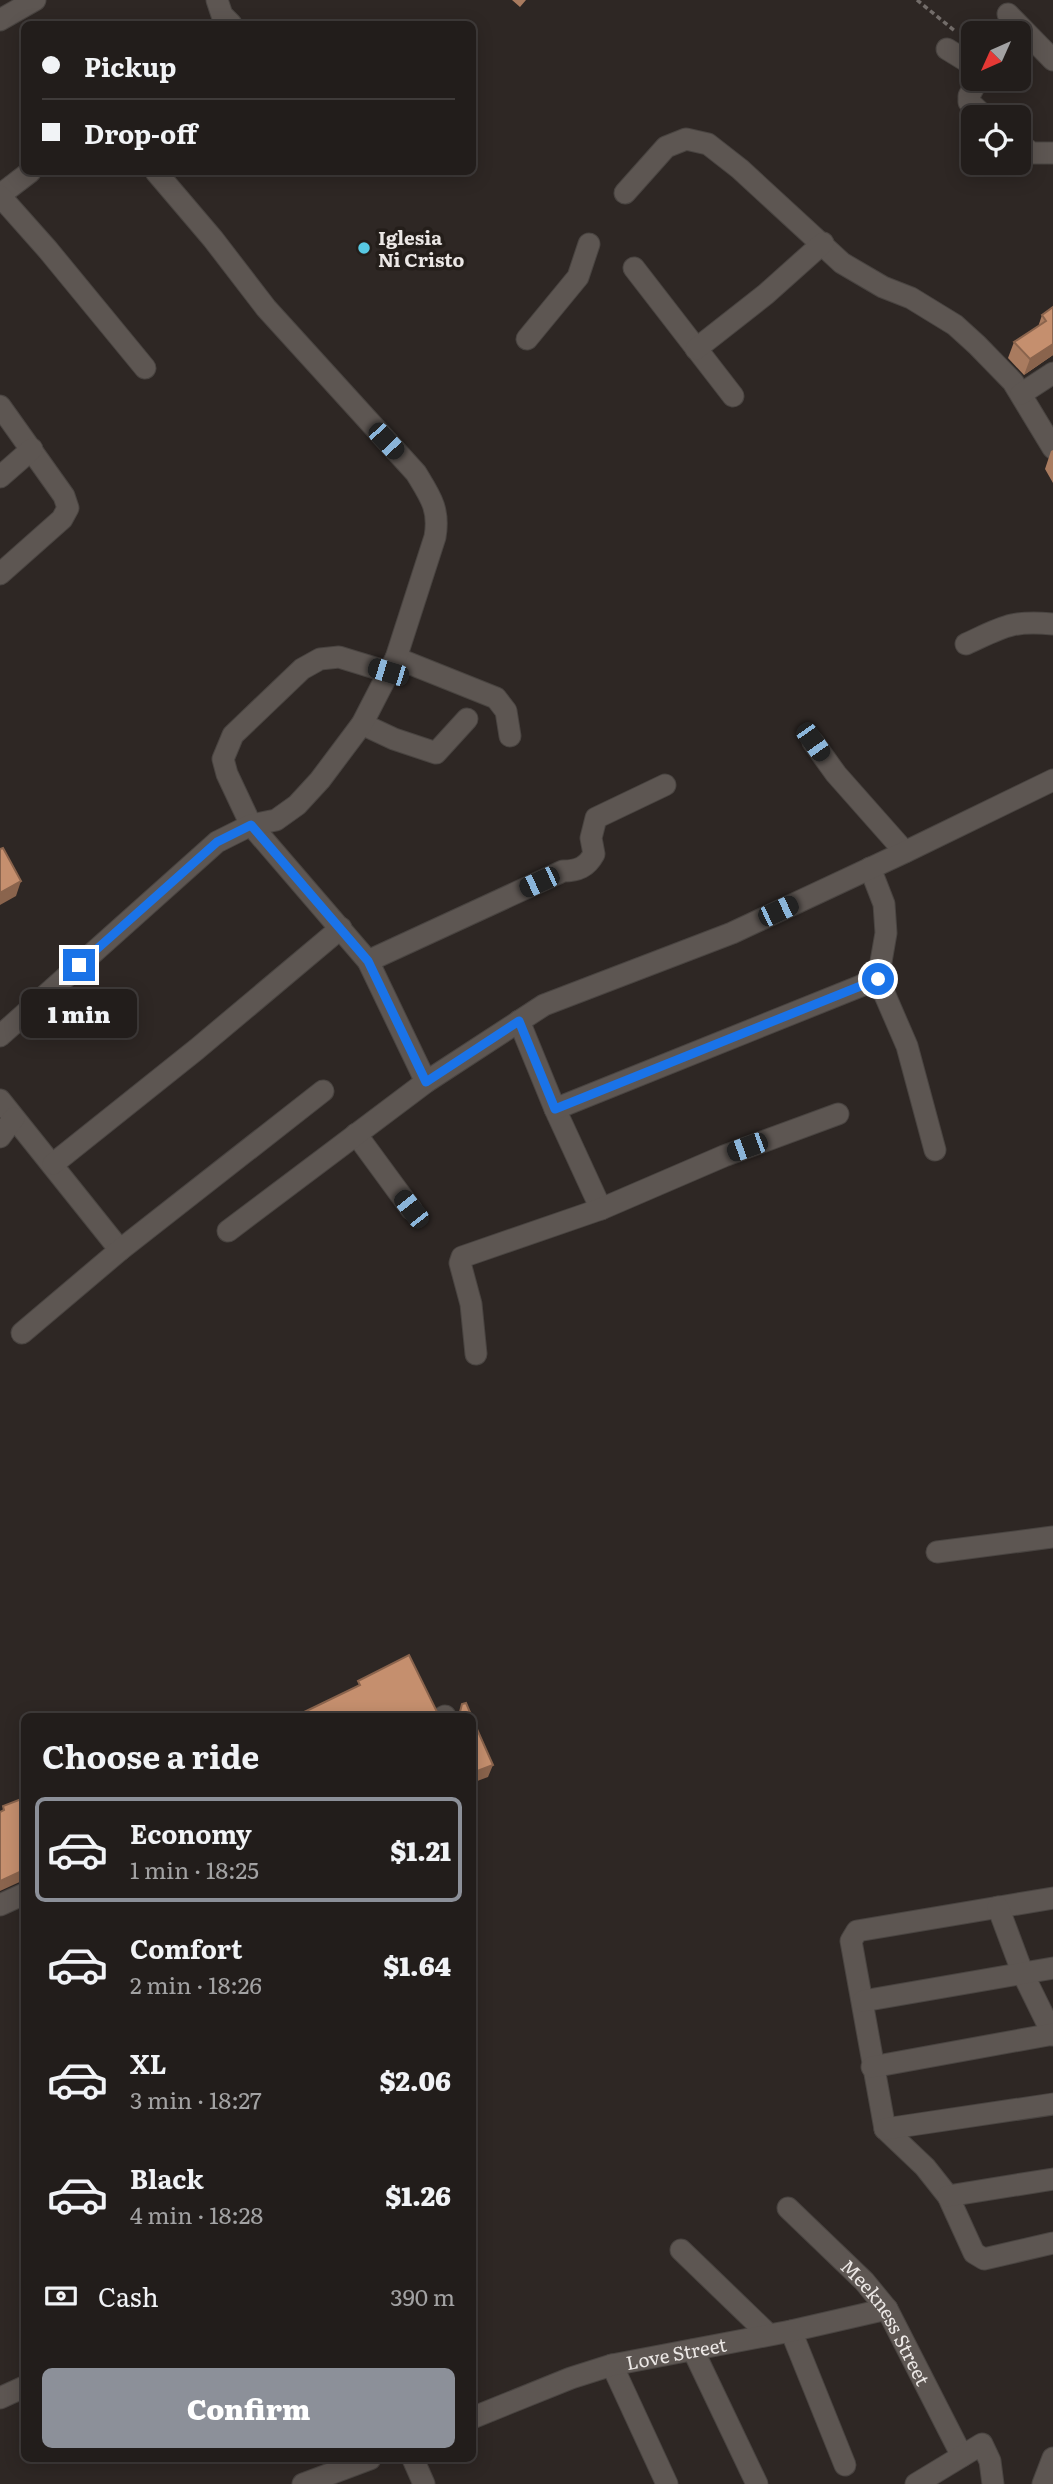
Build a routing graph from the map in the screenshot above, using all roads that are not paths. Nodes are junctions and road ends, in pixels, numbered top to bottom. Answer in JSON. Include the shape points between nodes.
{"nodes":[{"id":1,"x":35,"y":0,"type":"edge"},
{"id":2,"x":1012,"y":8,"type":"edge"},
{"id":3,"x":0,"y":20,"type":"edge"},
{"id":4,"x":955,"y":43,"type":"road end"},
{"id":5,"x":961,"y":50,"type":"edge"},
{"id":6,"x":1053,"y":60,"type":"edge"},
{"id":7,"x":1031,"y":152,"type":"edge"},
{"id":8,"x":1053,"y":153,"type":"edge"},
{"id":9,"x":26,"y":175,"type":"edge"},
{"id":10,"x":159,"y":175,"type":"edge"},
{"id":11,"x":625,"y":193,"type":"dead end"},
{"id":12,"x":0,"y":195,"type":"edge"},
{"id":13,"x":823,"y":243,"type":"junction"},
{"id":14,"x":589,"y":244,"type":"dead end"},
{"id":15,"x":634,"y":268,"type":"dead end"},
{"id":16,"x":527,"y":339,"type":"dead end"},
{"id":17,"x":696,"y":349,"type":"junction"},
{"id":18,"x":145,"y":368,"type":"dead end"},
{"id":19,"x":1053,"y":373,"type":"edge"},
{"id":20,"x":1021,"y":394,"type":"junction"},
{"id":21,"x":733,"y":396,"type":"dead end"},
{"id":22,"x":0,"y":406,"type":"edge"},
{"id":23,"x":1053,"y":448,"type":"edge"},
{"id":24,"x":32,"y":449,"type":"junction"},
{"id":25,"x":0,"y":477,"type":"edge"},
{"id":26,"x":0,"y":575,"type":"edge"},
{"id":27,"x":1053,"y":624,"type":"edge"},
{"id":28,"x":966,"y":644,"type":"dead end"},
{"id":29,"x":392,"y":665,"type":"junction"},
{"id":30,"x":467,"y":719,"type":"dead end"},
{"id":31,"x":362,"y":724,"type":"junction"},
{"id":32,"x":510,"y":736,"type":"dead end"},
{"id":33,"x":813,"y":742,"type":"dead end"},
{"id":34,"x":1053,"y":780,"type":"edge"},
{"id":35,"x":666,"y":785,"type":"dead end"},
{"id":36,"x":251,"y":825,"type":"junction"},
{"id":37,"x":905,"y":852,"type":"junction"},
{"id":38,"x":870,"y":868,"type":"junction"},
{"id":39,"x":341,"y":928,"type":"junction"},
{"id":40,"x":368,"y":961,"type":"junction"},
{"id":41,"x":878,"y":979,"type":"junction"},
{"id":42,"x":519,"y":1021,"type":"junction"},
{"id":43,"x":0,"y":1036,"type":"edge"},
{"id":44,"x":426,"y":1082,"type":"junction"},
{"id":45,"x":323,"y":1091,"type":"dead end"},
{"id":46,"x":0,"y":1100,"type":"edge"},
{"id":47,"x":555,"y":1109,"type":"junction"},
{"id":48,"x":838,"y":1114,"type":"dead end"},
{"id":49,"x":14,"y":1118,"type":"junction"},
{"id":50,"x":356,"y":1134,"type":"junction"},
{"id":51,"x":0,"y":1136,"type":"edge"},
{"id":52,"x":935,"y":1150,"type":"dead end"},
{"id":53,"x":53,"y":1164,"type":"junction"},
{"id":54,"x":411,"y":1209,"type":"dead end"},
{"id":55,"x":601,"y":1209,"type":"junction"},
{"id":56,"x":228,"y":1231,"type":"dead end"},
{"id":57,"x":120,"y":1250,"type":"junction"},
{"id":58,"x":22,"y":1333,"type":"dead end"},
{"id":59,"x":476,"y":1354,"type":"dead end"},
{"id":60,"x":1053,"y":1537,"type":"edge"},
{"id":61,"x":937,"y":1552,"type":"dead end"},
{"id":62,"x":21,"y":1895,"type":"edge"},
{"id":63,"x":1053,"y":1898,"type":"edge"},
{"id":64,"x":0,"y":1905,"type":"edge"},
{"id":65,"x":998,"y":1908,"type":"junction"},
{"id":66,"x":1053,"y":1968,"type":"edge"},
{"id":67,"x":1023,"y":1973,"type":"junction"},
{"id":68,"x":863,"y":2001,"type":"junction"},
{"id":69,"x":1053,"y":2034,"type":"edge"},
{"id":70,"x":872,"y":2067,"type":"junction"},
{"id":71,"x":1053,"y":2104,"type":"edge"},
{"id":72,"x":886,"y":2129,"type":"junction"},
{"id":73,"x":1053,"y":2179,"type":"edge"},
{"id":74,"x":948,"y":2196,"type":"junction"},
{"id":75,"x":788,"y":2207,"type":"dead end"},
{"id":76,"x":1053,"y":2243,"type":"edge"},
{"id":77,"x":681,"y":2250,"type":"dead end"},
{"id":78,"x":887,"y":2309,"type":"junction"},
{"id":79,"x":791,"y":2331,"type":"junction"},
{"id":80,"x":768,"y":2334,"type":"junction"},
{"id":81,"x":693,"y":2350,"type":"junction"},
{"id":82,"x":612,"y":2365,"type":"junction"},
{"id":83,"x":21,"y":2388,"type":"edge"},
{"id":84,"x":0,"y":2398,"type":"edge"},
{"id":85,"x":476,"y":2416,"type":"edge"},
{"id":86,"x":962,"y":2456,"type":"junction"},
{"id":87,"x":362,"y":2462,"type":"edge"},
{"id":88,"x":414,"y":2462,"type":"edge"},
{"id":89,"x":845,"y":2465,"type":"dead end"},
{"id":90,"x":303,"y":2484,"type":"edge"},
{"id":91,"x":424,"y":2484,"type":"edge"},
{"id":92,"x":667,"y":2484,"type":"edge"},
{"id":93,"x":757,"y":2484,"type":"edge"},
{"id":94,"x":916,"y":2484,"type":"edge"},
{"id":95,"x":993,"y":2484,"type":"edge"}],
"edges":[{"from":1,"to":3,"type":"street"},
{"from":2,"to":6,"type":"street"},
{"from":4,"to":5,"type":"street"},
{"from":7,"to":8,"type":"street"},
{"from":9,"to":12,"type":"street"},
{"from":10,"to":29,"type":"street","via":[[266,308],[416,473],[430,495],[438,520],[435,537]]},
{"from":11,"to":13,"type":"street","via":[[666,147],[686,139],[708,144]]},
{"from":12,"to":18,"type":"street"},
{"from":13,"to":17,"type":"street"},
{"from":13,"to":20,"type":"street","via":[[866,279],[911,298],[954,325]]},
{"from":14,"to":16,"type":"street","via":[[578,277]]},
{"from":15,"to":17,"type":"street"},
{"from":17,"to":21,"type":"street"},
{"from":19,"to":20,"type":"street"},
{"from":20,"to":23,"type":"street"},
{"from":22,"to":24,"type":"street"},
{"from":24,"to":25,"type":"street"},
{"from":24,"to":26,"type":"street","via":[[68,508],[62,519]]},
{"from":27,"to":28,"type":"street","via":[[1011,624]]},
{"from":29,"to":31,"type":"street"},
{"from":29,"to":32,"type":"street","via":[[496,698],[506,711]]},
{"from":29,"to":36,"type":"street","via":[[339,657],[320,659],[302,669],[233,735],[223,759]]},
{"from":30,"to":31,"type":"street","via":[[436,753]]},
{"from":31,"to":36,"type":"street","via":[[297,805],[276,820]]},
{"from":33,"to":37,"type":"street"},
{"from":34,"to":37,"type":"street"},
{"from":35,"to":40,"type":"street","via":[[596,818],[591,838],[594,854],[587,865],[563,871]]},
{"from":36,"to":39,"type":"street"},
{"from":36,"to":43,"type":"street","via":[[217,842]]},
{"from":37,"to":38,"type":"street"},
{"from":38,"to":41,"type":"street","via":[[884,904],[886,933]]},
{"from":38,"to":42,"type":"street","via":[[732,933],[544,1005]]},
{"from":39,"to":40,"type":"street"},
{"from":39,"to":53,"type":"street"},
{"from":40,"to":44,"type":"street"},
{"from":41,"to":47,"type":"street"},
{"from":41,"to":52,"type":"street","via":[[907,1046]]},
{"from":42,"to":44,"type":"street"},
{"from":42,"to":47,"type":"street"},
{"from":44,"to":50,"type":"street"},
{"from":45,"to":57,"type":"street"},
{"from":46,"to":49,"type":"street"},
{"from":47,"to":55,"type":"street"},
{"from":48,"to":55,"type":"street"},
{"from":49,"to":51,"type":"street"},
{"from":49,"to":53,"type":"street"},
{"from":50,"to":54,"type":"street"},
{"from":50,"to":56,"type":"street"},
{"from":53,"to":57,"type":"street"},
{"from":55,"to":59,"type":"street","via":[[462,1257]]},
{"from":57,"to":58,"type":"street"},
{"from":60,"to":61,"type":"street"},
{"from":62,"to":64,"type":"street"},
{"from":63,"to":65,"type":"street"},
{"from":65,"to":67,"type":"street"},
{"from":65,"to":68,"type":"street","via":[[857,1931],[851,1941]]},
{"from":66,"to":67,"type":"street"},
{"from":67,"to":68,"type":"street"},
{"from":67,"to":69,"type":"street"},
{"from":68,"to":70,"type":"street"},
{"from":69,"to":70,"type":"street"},
{"from":70,"to":72,"type":"street"},
{"from":71,"to":72,"type":"street"},
{"from":72,"to":74,"type":"street"},
{"from":73,"to":74,"type":"street"},
{"from":74,"to":76,"type":"street","via":[[974,2253],[984,2259]]},
{"from":75,"to":78,"type":"street","name":"Meekness Street"},
{"from":77,"to":80,"type":"street"},
{"from":78,"to":79,"type":"street","name":"Love Street"},
{"from":78,"to":86,"type":"street","name":"Meekness Street"},
{"from":79,"to":80,"type":"street","name":"Love Street"},
{"from":79,"to":89,"type":"street"},
{"from":80,"to":81,"type":"street","name":"Love Street"},
{"from":81,"to":82,"type":"street","name":"Love Street"},
{"from":81,"to":93,"type":"street"},
{"from":82,"to":85,"type":"street","name":"Love Street"},
{"from":82,"to":92,"type":"street"},
{"from":83,"to":84,"type":"street"},
{"from":86,"to":94,"type":"street"},
{"from":86,"to":95,"type":"street","via":[[982,2444]]},
{"from":87,"to":90,"type":"street"},
{"from":88,"to":91,"type":"street"}]}
